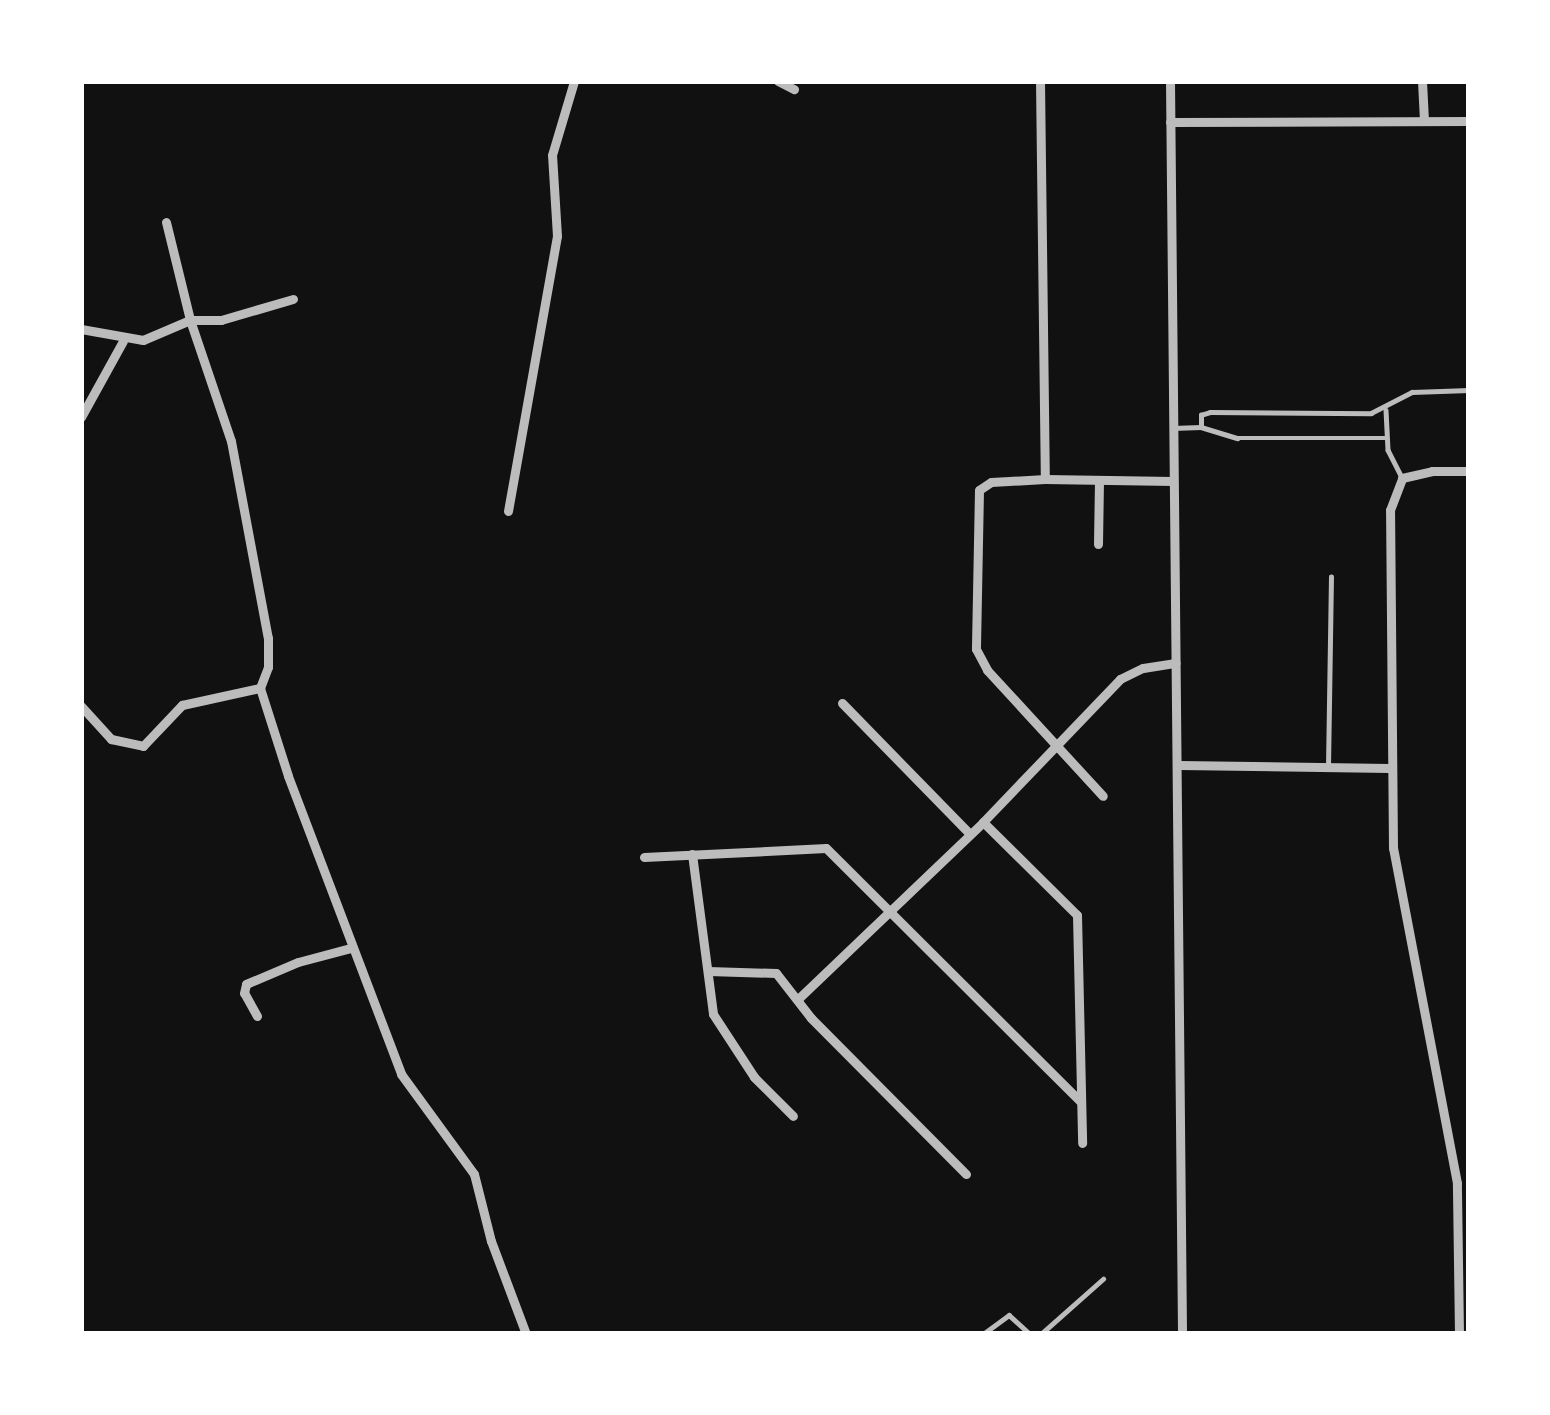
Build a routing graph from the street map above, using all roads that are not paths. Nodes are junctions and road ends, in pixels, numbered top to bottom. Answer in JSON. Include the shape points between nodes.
{"nodes":[{"id":1,"x":574,"y":81,"type":"edge"},
{"id":2,"x":778,"y":81,"type":"edge"},
{"id":3,"x":1040,"y":81,"type":"edge"},
{"id":4,"x":1170,"y":81,"type":"edge"},
{"id":5,"x":1422,"y":81,"type":"edge"},
{"id":6,"x":794,"y":89,"type":"dead end"},
{"id":7,"x":1170,"y":122,"type":"junction"},
{"id":8,"x":1424,"y":122,"type":"junction"},
{"id":9,"x":1469,"y":122,"type":"edge"},
{"id":10,"x":166,"y":222,"type":"dead end"},
{"id":11,"x":293,"y":299,"type":"dead end"},
{"id":12,"x":190,"y":320,"type":"junction"},
{"id":13,"x":81,"y":329,"type":"edge"},
{"id":14,"x":123,"y":340,"type":"junction"},
{"id":15,"x":1469,"y":390,"type":"edge"},
{"id":16,"x":1386,"y":408,"type":"junction"},
{"id":17,"x":81,"y":417,"type":"edge"},
{"id":18,"x":1201,"y":427,"type":"junction"},
{"id":19,"x":1172,"y":428,"type":"junction"},
{"id":20,"x":1387,"y":438,"type":"junction"},
{"id":21,"x":1469,"y":471,"type":"edge"},
{"id":22,"x":1402,"y":478,"type":"junction"},
{"id":23,"x":1045,"y":479,"type":"junction"},
{"id":24,"x":1099,"y":481,"type":"junction"},
{"id":25,"x":1173,"y":481,"type":"junction"},
{"id":26,"x":508,"y":511,"type":"dead end"},
{"id":27,"x":1098,"y":544,"type":"dead end"},
{"id":28,"x":1331,"y":578,"type":"dead end"},
{"id":29,"x":1176,"y":663,"type":"junction"},
{"id":30,"x":260,"y":688,"type":"junction"},
{"id":31,"x":842,"y":703,"type":"dead end"},
{"id":32,"x":81,"y":706,"type":"edge"},
{"id":33,"x":1057,"y":744,"type":"junction"},
{"id":34,"x":1178,"y":765,"type":"junction"},
{"id":35,"x":1328,"y":767,"type":"junction"},
{"id":36,"x":1389,"y":768,"type":"junction"},
{"id":37,"x":1103,"y":796,"type":"dead end"},
{"id":38,"x":983,"y":822,"type":"junction"},
{"id":39,"x":970,"y":834,"type":"junction"},
{"id":40,"x":692,"y":854,"type":"junction"},
{"id":41,"x":644,"y":857,"type":"dead end"},
{"id":42,"x":890,"y":908,"type":"junction"},
{"id":43,"x":351,"y":948,"type":"junction"},
{"id":44,"x":708,"y":971,"type":"junction"},
{"id":45,"x":798,"y":999,"type":"junction"},
{"id":46,"x":257,"y":1016,"type":"dead end"},
{"id":47,"x":1080,"y":1101,"type":"junction"},
{"id":48,"x":793,"y":1116,"type":"dead end"},
{"id":49,"x":1082,"y":1143,"type":"dead end"},
{"id":50,"x":966,"y":1174,"type":"dead end"},
{"id":51,"x":1102,"y":1280,"type":"dead end"},
{"id":52,"x":1462,"y":1328,"type":"edge"},
{"id":53,"x":526,"y":1334,"type":"edge"},
{"id":54,"x":982,"y":1334,"type":"edge"},
{"id":55,"x":1030,"y":1334,"type":"edge"},
{"id":56,"x":1041,"y":1334,"type":"edge"},
{"id":57,"x":1182,"y":1334,"type":"edge"}],
"edges":[{"from":1,"to":26,"type":"street","via":[[552,155],[556,236]]},
{"from":2,"to":6,"type":"street"},
{"from":3,"to":23,"type":"street"},
{"from":4,"to":7,"type":"street"},
{"from":5,"to":8,"type":"street"},
{"from":7,"to":8,"type":"street"},
{"from":7,"to":19,"type":"street"},
{"from":8,"to":9,"type":"street"},
{"from":10,"to":12,"type":"street"},
{"from":11,"to":12,"type":"street","via":[[221,320]]},
{"from":12,"to":14,"type":"street"},
{"from":12,"to":30,"type":"street","via":[[235,460],[268,638]]},
{"from":13,"to":14,"type":"street"},
{"from":14,"to":17,"type":"street"},
{"from":15,"to":16,"type":"lane","via":[[1422,390]]},
{"from":16,"to":18,"type":"lane","via":[[1210,412]]},
{"from":16,"to":20,"type":"lane"},
{"from":18,"to":19,"type":"lane"},
{"from":18,"to":20,"type":"lane","via":[[1237,438]]},
{"from":19,"to":25,"type":"street"},
{"from":20,"to":22,"type":"lane"},
{"from":21,"to":22,"type":"street"},
{"from":22,"to":36,"type":"street","via":[[1390,510]]},
{"from":23,"to":24,"type":"street"},
{"from":23,"to":33,"type":"street","via":[[980,490],[974,609],[980,660]]},
{"from":24,"to":25,"type":"street"},
{"from":24,"to":27,"type":"street"},
{"from":25,"to":29,"type":"street"},
{"from":28,"to":35,"type":"lane"},
{"from":29,"to":33,"type":"street","via":[[1120,679]]},
{"from":29,"to":34,"type":"street"},
{"from":30,"to":32,"type":"street","via":[[182,705],[142,746],[111,739]]},
{"from":30,"to":43,"type":"street"},
{"from":31,"to":39,"type":"street"},
{"from":33,"to":37,"type":"street"},
{"from":33,"to":38,"type":"street"},
{"from":34,"to":35,"type":"street"},
{"from":34,"to":57,"type":"street"},
{"from":35,"to":36,"type":"street"},
{"from":36,"to":52,"type":"street","via":[[1396,890],[1457,1183]]},
{"from":38,"to":39,"type":"street"},
{"from":38,"to":47,"type":"street","via":[[1077,915]]},
{"from":39,"to":42,"type":"street"},
{"from":40,"to":41,"type":"street"},
{"from":40,"to":42,"type":"street","via":[[826,848]]},
{"from":40,"to":44,"type":"street"},
{"from":42,"to":45,"type":"street"},
{"from":42,"to":47,"type":"street"},
{"from":43,"to":46,"type":"street","via":[[247,984]]},
{"from":43,"to":53,"type":"street","via":[[401,1074],[474,1174]]},
{"from":44,"to":45,"type":"street","via":[[769,970]]},
{"from":44,"to":48,"type":"street","via":[[724,1033]]},
{"from":45,"to":50,"type":"street"},
{"from":47,"to":49,"type":"street"},
{"from":51,"to":56,"type":"lane"},
{"from":54,"to":55,"type":"lane","via":[[1009,1316]]}]}
